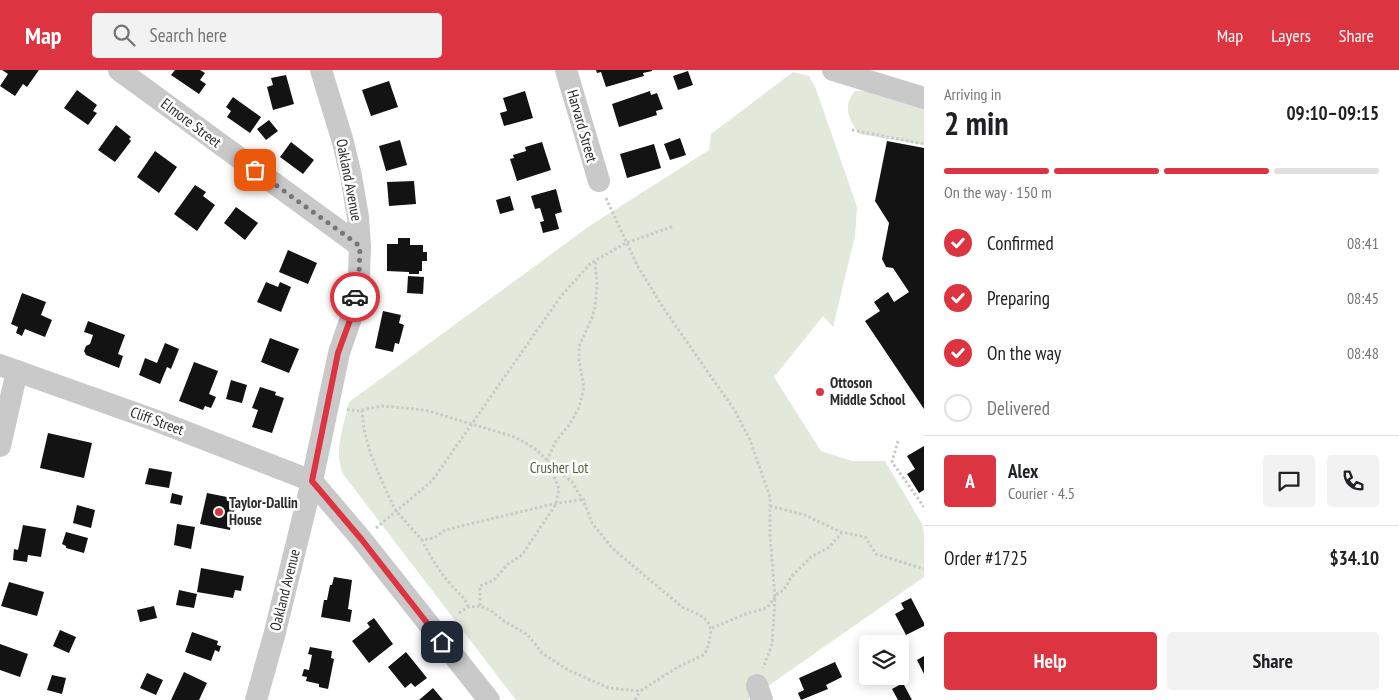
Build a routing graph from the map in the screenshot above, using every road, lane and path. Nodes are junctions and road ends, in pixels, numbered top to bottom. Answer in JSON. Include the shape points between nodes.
{"nodes":[{"id":1,"x":119,"y":70,"type":"edge"},
{"id":2,"x":321,"y":70,"type":"edge"},
{"id":3,"x":566,"y":70,"type":"edge"},
{"id":4,"x":833,"y":70,"type":"edge"},
{"id":5,"x":924,"y":98,"type":"edge"},
{"id":6,"x":852,"y":130,"type":"dead end"},
{"id":7,"x":924,"y":144,"type":"edge"},
{"id":8,"x":599,"y":181,"type":"joint"},
{"id":9,"x":674,"y":226,"type":"dead end"},
{"id":10,"x":626,"y":243,"type":"junction"},
{"id":11,"x":360,"y":246,"type":"junction"},
{"id":12,"x":595,"y":261,"type":"junction"},
{"id":13,"x":9,"y":368,"type":"edge"},
{"id":14,"x":327,"y":404,"type":"junction"},
{"id":15,"x":362,"y":410,"type":"junction"},
{"id":16,"x":470,"y":425,"type":"junction"},
{"id":17,"x":898,"y":441,"type":"dead end"},
{"id":18,"x":0,"y":446,"type":"edge"},
{"id":19,"x":547,"y":460,"type":"junction"},
{"id":20,"x":312,"y":481,"type":"junction"},
{"id":21,"x":583,"y":500,"type":"junction"},
{"id":22,"x":556,"y":504,"type":"junction"},
{"id":23,"x":770,"y":506,"type":"junction"},
{"id":24,"x":924,"y":507,"type":"edge"},
{"id":25,"x":396,"y":511,"type":"junction"},
{"id":26,"x":843,"y":532,"type":"junction"},
{"id":27,"x":362,"y":540,"type":"junction"},
{"id":28,"x":422,"y":540,"type":"junction"},
{"id":29,"x":924,"y":570,"type":"edge"},
{"id":30,"x":775,"y":598,"type":"junction"},
{"id":31,"x":480,"y":606,"type":"junction"},
{"id":32,"x":468,"y":607,"type":"junction"},
{"id":33,"x":458,"y":613,"type":"dead end"},
{"id":34,"x":712,"y":628,"type":"junction"},
{"id":35,"x":640,"y":691,"type":"junction"},
{"id":36,"x":759,"y":692,"type":"edge"},
{"id":37,"x":256,"y":700,"type":"edge"},
{"id":38,"x":489,"y":700,"type":"edge"},
{"id":39,"x":635,"y":700,"type":"edge"}],
"edges":[{"from":1,"to":11,"type":"street","name":"Elmore Street"},
{"from":2,"to":11,"type":"street","name":"Oakland Avenue","via":[[351,176]]},
{"from":3,"to":8,"type":"street","name":"Harvard Street"},
{"from":4,"to":5,"type":"street"},
{"from":6,"to":7,"type":"path"},
{"from":8,"to":10,"type":"path"},
{"from":9,"to":10,"type":"path"},
{"from":10,"to":12,"type":"path"},
{"from":10,"to":23,"type":"path","via":[[664,309],[735,411],[750,440],[770,497]]},
{"from":11,"to":14,"type":"street","name":"Oakland Avenue","via":[[353,312],[338,353]]},
{"from":12,"to":16,"type":"path","via":[[561,296]]},
{"from":12,"to":19,"type":"path","via":[[595,306],[579,346],[578,360],[584,387],[579,408]]},
{"from":13,"to":18,"type":"street"},
{"from":13,"to":20,"type":"street","name":"Cliff Street","via":[[200,436]]},
{"from":14,"to":15,"type":"path"},
{"from":14,"to":20,"type":"street","name":"Oakland Avenue"},
{"from":15,"to":16,"type":"path","via":[[382,406],[425,410]]},
{"from":15,"to":25,"type":"path","via":[[371,455]]},
{"from":16,"to":19,"type":"path","via":[[515,437]]},
{"from":16,"to":25,"type":"path","via":[[432,481]]},
{"from":17,"to":24,"type":"path","via":[[892,462]]},
{"from":19,"to":21,"type":"path","via":[[572,482]]},
{"from":19,"to":22,"type":"path","via":[[559,488]]},
{"from":20,"to":27,"type":"street"},
{"from":20,"to":37,"type":"street","name":"Oakland Avenue"},
{"from":21,"to":22,"type":"path"},
{"from":21,"to":34,"type":"path","via":[[592,523],[612,548]]},
{"from":22,"to":28,"type":"path","via":[[445,530],[434,538]]},
{"from":22,"to":31,"type":"path","via":[[522,555],[508,564],[494,580],[480,586]]},
{"from":23,"to":26,"type":"path","via":[[805,515]]},
{"from":23,"to":30,"type":"path"},
{"from":25,"to":27,"type":"path"},
{"from":25,"to":28,"type":"path"},
{"from":26,"to":29,"type":"path","via":[[865,537],[876,554]]},
{"from":26,"to":30,"type":"path","via":[[791,577]]},
{"from":27,"to":38,"type":"street"},
{"from":28,"to":32,"type":"path","via":[[442,573],[467,601]]},
{"from":30,"to":34,"type":"path","via":[[767,608]]},
{"from":30,"to":36,"type":"path","via":[[772,644]]},
{"from":31,"to":32,"type":"path"},
{"from":31,"to":35,"type":"path","via":[[528,635],[542,653],[568,670],[609,688]]},
{"from":32,"to":33,"type":"path"},
{"from":34,"to":35,"type":"path","via":[[705,654]]},
{"from":35,"to":39,"type":"path"}]}
